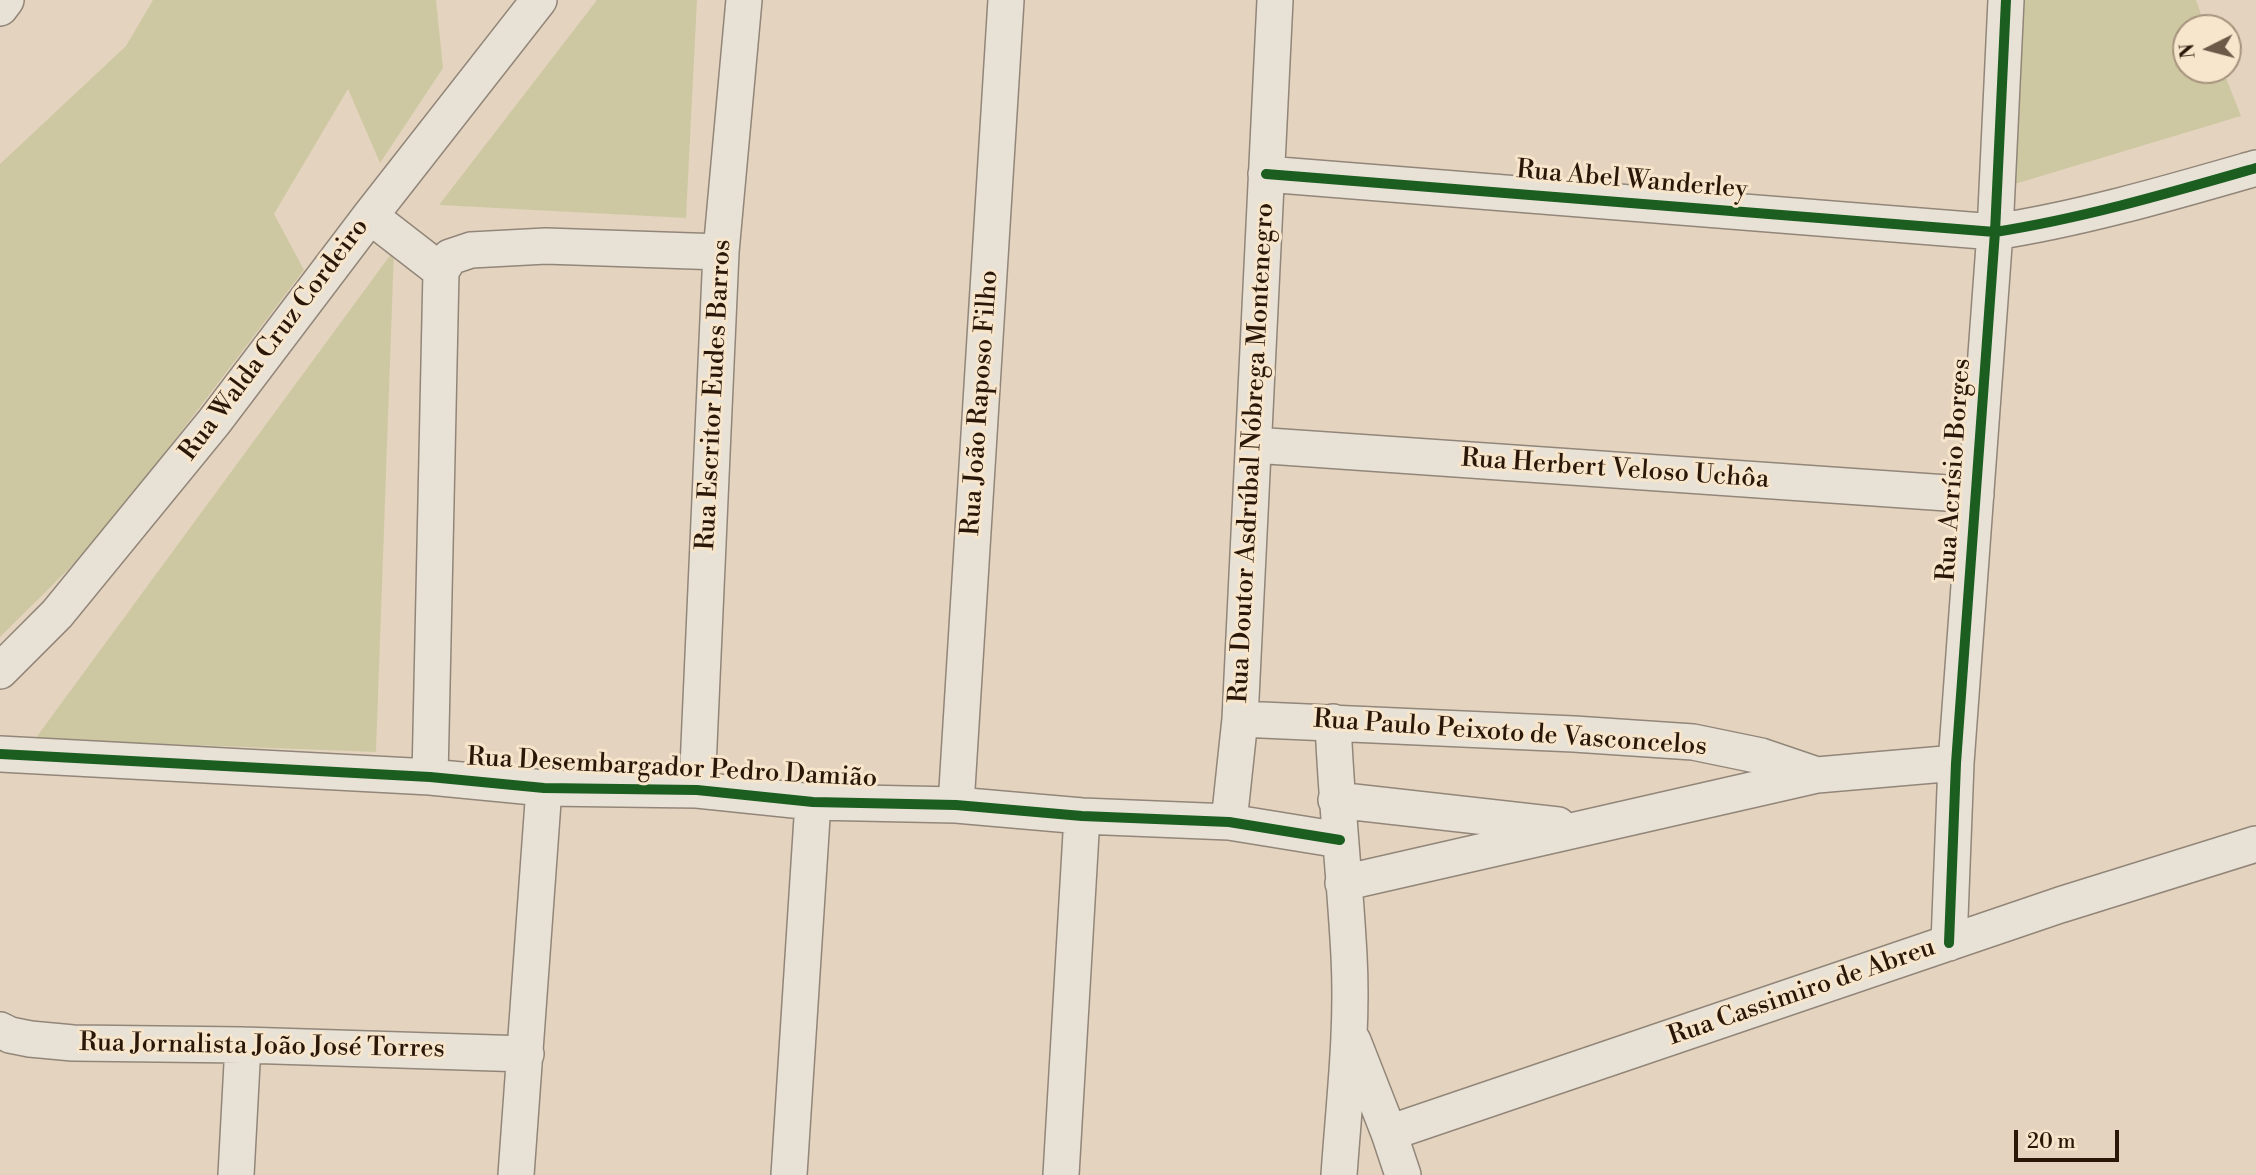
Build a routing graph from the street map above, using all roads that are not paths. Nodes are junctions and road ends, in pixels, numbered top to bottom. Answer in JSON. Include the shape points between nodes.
{"nodes":[{"id":1,"x":6,"y":0,"type":"edge"},
{"id":2,"x":540,"y":0,"type":"edge"},
{"id":3,"x":744,"y":0,"type":"edge"},
{"id":4,"x":1006,"y":0,"type":"edge"},
{"id":5,"x":1275,"y":0,"type":"edge"},
{"id":6,"x":2006,"y":0,"type":"edge"},
{"id":7,"x":0,"y":8,"type":"edge"},
{"id":8,"x":2256,"y":168,"type":"edge"},
{"id":9,"x":1266,"y":174,"type":"junction"},
{"id":10,"x":370,"y":216,"type":"junction"},
{"id":11,"x":1994,"y":232,"type":"junction"},
{"id":12,"x":721,"y":253,"type":"junction"},
{"id":13,"x":441,"y":271,"type":"junction"},
{"id":14,"x":1254,"y":446,"type":"junction"},
{"id":15,"x":1976,"y":495,"type":"junction"},
{"id":16,"x":0,"y":671,"type":"edge"},
{"id":17,"x":1240,"y":719,"type":"junction"},
{"id":18,"x":1333,"y":722,"type":"junction"},
{"id":19,"x":0,"y":754,"type":"edge"},
{"id":20,"x":1956,"y":763,"type":"junction"},
{"id":21,"x":1817,"y":775,"type":"junction"},
{"id":22,"x":430,"y":777,"type":"junction"},
{"id":23,"x":544,"y":788,"type":"junction"},
{"id":24,"x":697,"y":790,"type":"junction"},
{"id":25,"x":1336,"y":800,"type":"junction"},
{"id":26,"x":813,"y":802,"type":"junction"},
{"id":27,"x":956,"y":805,"type":"junction"},
{"id":28,"x":1082,"y":816,"type":"junction"},
{"id":29,"x":1229,"y":822,"type":"junction"},
{"id":30,"x":1586,"y":828,"type":"junction"},
{"id":31,"x":1340,"y":840,"type":"junction"},
{"id":32,"x":2256,"y":844,"type":"edge"},
{"id":33,"x":1343,"y":883,"type":"junction"},
{"id":34,"x":1949,"y":943,"type":"junction"},
{"id":35,"x":0,"y":1030,"type":"edge"},
{"id":36,"x":1349,"y":1031,"type":"junction"},
{"id":37,"x":243,"y":1045,"type":"junction"},
{"id":38,"x":526,"y":1054,"type":"junction"},
{"id":39,"x":1389,"y":1133,"type":"junction"},
{"id":40,"x":236,"y":1175,"type":"edge"},
{"id":41,"x":516,"y":1175,"type":"edge"},
{"id":42,"x":789,"y":1175,"type":"edge"},
{"id":43,"x":1061,"y":1175,"type":"edge"},
{"id":44,"x":1339,"y":1175,"type":"edge"},
{"id":45,"x":1403,"y":1175,"type":"edge"}],
"edges":[{"from":1,"to":7,"type":"street"},
{"from":2,"to":10,"type":"street","name":"Rua Walda Cruz Cordeiro"},
{"from":3,"to":12,"type":"street","name":"Rua Escritor Eudes Barros"},
{"from":4,"to":27,"type":"street","name":"Rua João Raposo Filho"},
{"from":5,"to":9,"type":"street","name":"Rua Doutor Asdrúbal Nóbrega Montenegro"},
{"from":6,"to":11,"type":"street","name":"Rua Acrísio Borges"},
{"from":8,"to":11,"type":"street","name":"Rua Abel Wanderley","via":[[2094,214]]},
{"from":9,"to":11,"type":"street","name":"Rua Abel Wanderley"},
{"from":9,"to":14,"type":"street","name":"Rua Doutor Asdrúbal Nóbrega Montenegro"},
{"from":10,"to":13,"type":"street"},
{"from":10,"to":16,"type":"street","name":"Rua Walda Cruz Cordeiro","via":[[205,433],[57,614]]},
{"from":11,"to":15,"type":"street","name":"Rua Acrísio Borges"},
{"from":12,"to":13,"type":"street","via":[[546,247],[471,250],[450,257]]},
{"from":12,"to":24,"type":"street","name":"Rua Escritor Eudes Barros"},
{"from":13,"to":22,"type":"street"},
{"from":14,"to":15,"type":"street","name":"Rua Herbert Veloso Uchôa"},
{"from":14,"to":17,"type":"street","name":"Rua Doutor Asdrúbal Nóbrega Montenegro"},
{"from":15,"to":20,"type":"street","name":"Rua Acrísio Borges"},
{"from":17,"to":18,"type":"street","name":"Rua Paulo Peixoto de Vasconcelos"},
{"from":17,"to":29,"type":"street","name":"Rua Doutor Asdrúbal Nóbrega Montenegro"},
{"from":18,"to":21,"type":"street","name":"Rua Paulo Peixoto de Vasconcelos","via":[[1693,742],[1761,756]]},
{"from":18,"to":25,"type":"street"},
{"from":19,"to":22,"type":"street","name":"Rua Desembargador Pedro Damião"},
{"from":20,"to":21,"type":"street","name":"Rua Paulo Peixoto de Vasconcelos"},
{"from":20,"to":34,"type":"street","name":"Rua Acrísio Borges"},
{"from":21,"to":30,"type":"street","name":"Rua Paulo Peixoto de Vasconcelos"},
{"from":22,"to":23,"type":"street","name":"Rua Desembargador Pedro Damião"},
{"from":23,"to":24,"type":"street","name":"Rua Desembargador Pedro Damião"},
{"from":23,"to":38,"type":"street"},
{"from":24,"to":26,"type":"street","name":"Rua Desembargador Pedro Damião"},
{"from":25,"to":30,"type":"street","name":"Rua Paulo Peixoto de Vasconcelos"},
{"from":25,"to":31,"type":"street"},
{"from":26,"to":27,"type":"street","name":"Rua Desembargador Pedro Damião"},
{"from":26,"to":42,"type":"street"},
{"from":27,"to":28,"type":"street","name":"Rua Desembargador Pedro Damião"},
{"from":28,"to":29,"type":"street","name":"Rua Desembargador Pedro Damião"},
{"from":28,"to":43,"type":"street"},
{"from":29,"to":31,"type":"street","name":"Rua Desembargador Pedro Damião"},
{"from":30,"to":33,"type":"street","name":"Rua Paulo Peixoto de Vasconcelos"},
{"from":31,"to":33,"type":"street"},
{"from":32,"to":34,"type":"street","name":"Rua Cassimiro de Abreu"},
{"from":33,"to":36,"type":"street"},
{"from":34,"to":39,"type":"street","name":"Rua Cassimiro de Abreu"},
{"from":35,"to":37,"type":"street","name":"Rua Jornalista João José Torres","via":[[30,1039],[73,1043]]},
{"from":36,"to":39,"type":"street"},
{"from":36,"to":44,"type":"street"},
{"from":37,"to":38,"type":"street","name":"Rua Jornalista João José Torres"},
{"from":37,"to":40,"type":"street"},
{"from":38,"to":41,"type":"street"},
{"from":39,"to":45,"type":"street"}]}
